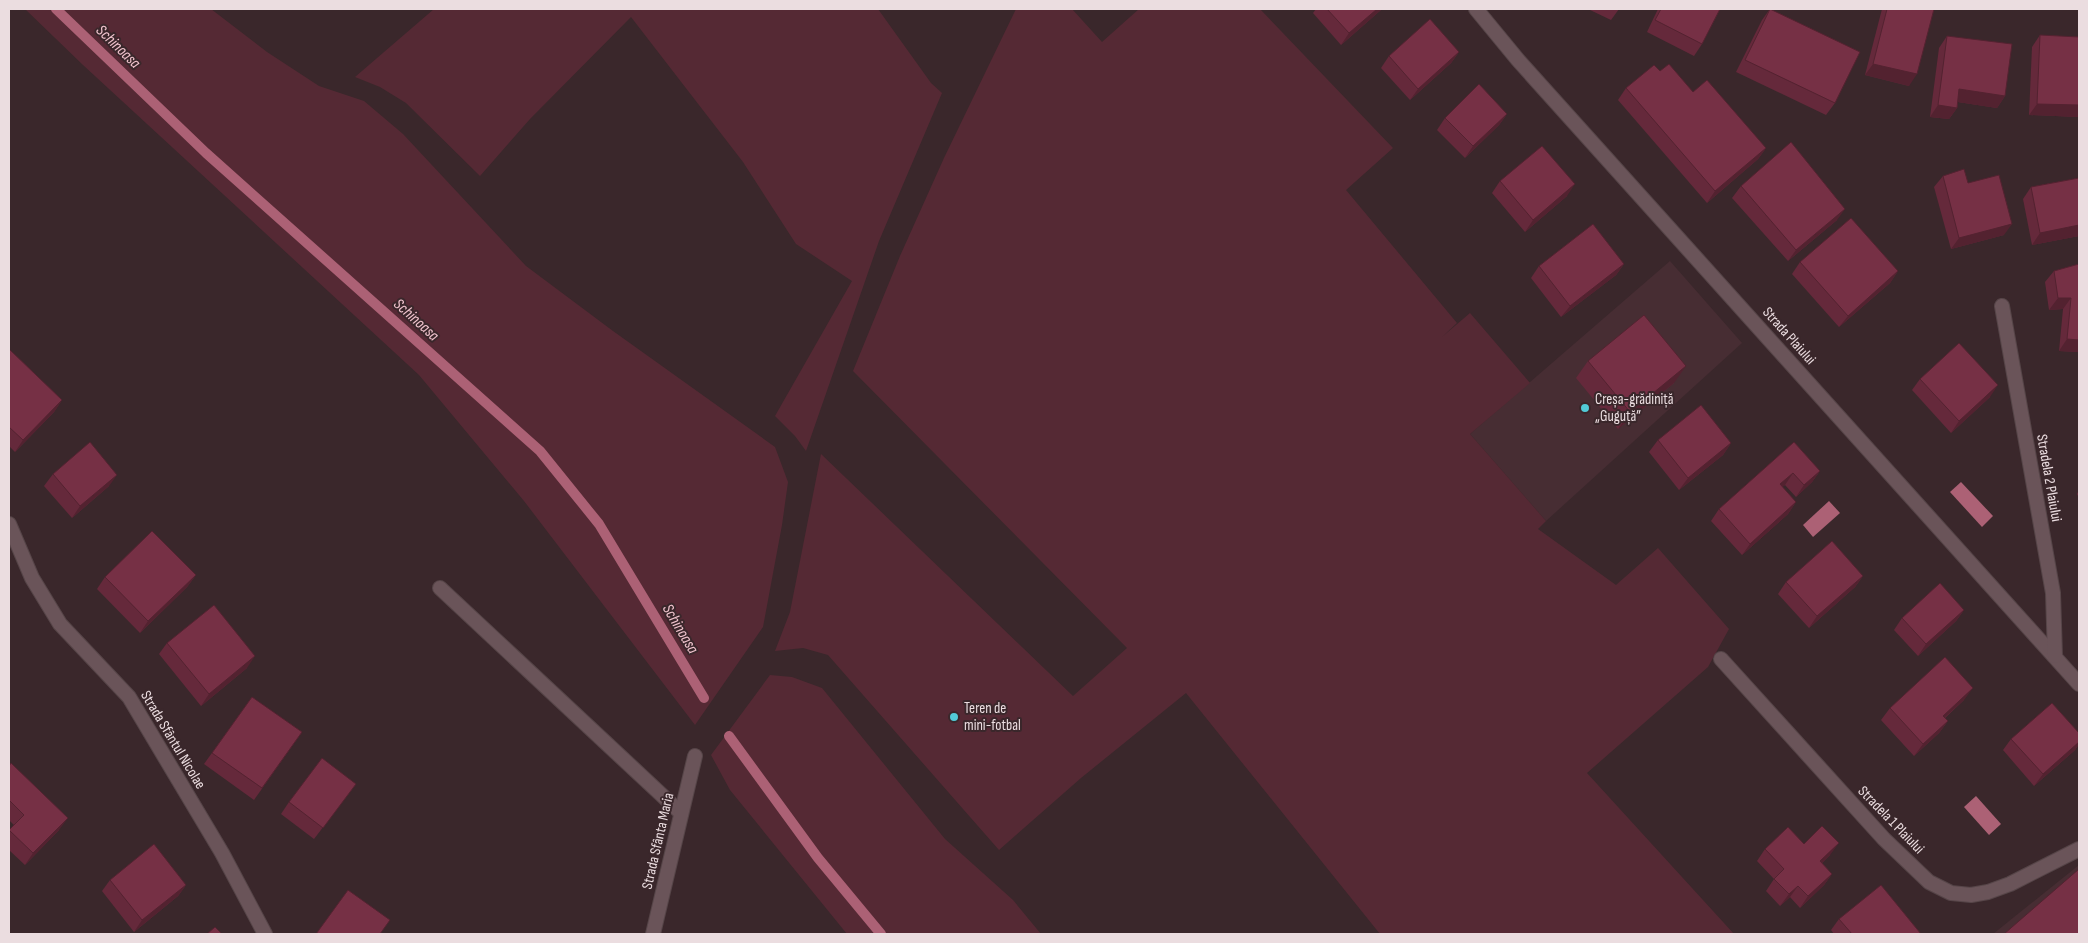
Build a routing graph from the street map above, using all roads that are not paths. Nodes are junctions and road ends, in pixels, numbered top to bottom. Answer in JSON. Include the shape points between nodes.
{"nodes":[{"id":1,"x":1476,"y":9,"type":"edge"},
{"id":2,"x":2002,"y":306,"type":"dead end"},
{"id":3,"x":9,"y":524,"type":"edge"},
{"id":4,"x":440,"y":588,"type":"dead end"},
{"id":5,"x":2055,"y":656,"type":"junction"},
{"id":6,"x":1720,"y":658,"type":"dead end"},
{"id":7,"x":2079,"y":684,"type":"edge"},
{"id":8,"x":695,"y":756,"type":"dead end"},
{"id":9,"x":681,"y":813,"type":"junction"},
{"id":10,"x":2079,"y":849,"type":"edge"},
{"id":11,"x":265,"y":934,"type":"edge"},
{"id":12,"x":653,"y":934,"type":"edge"}],
"edges":[{"from":1,"to":5,"type":"street","name":"Strada Plaiului","via":[[1518,60]]},
{"from":2,"to":5,"type":"street","name":"Stradela 2 Plaiului","via":[[2053,593]]},
{"from":3,"to":11,"type":"street","name":"Strada Sfântul Nicolae","via":[[32,578],[60,624],[129,697],[222,853]]},
{"from":4,"to":9,"type":"street"},
{"from":5,"to":7,"type":"street","name":"Strada Plaiului"},
{"from":6,"to":10,"type":"street","name":"Stradela 1 Plaiului","via":[[1884,839],[1929,882],[1951,893],[1971,895],[1988,892]]},
{"from":8,"to":9,"type":"street","name":"Strada Sfânta Maria"},
{"from":9,"to":12,"type":"street","name":"Strada Sfânta Maria"}]}
